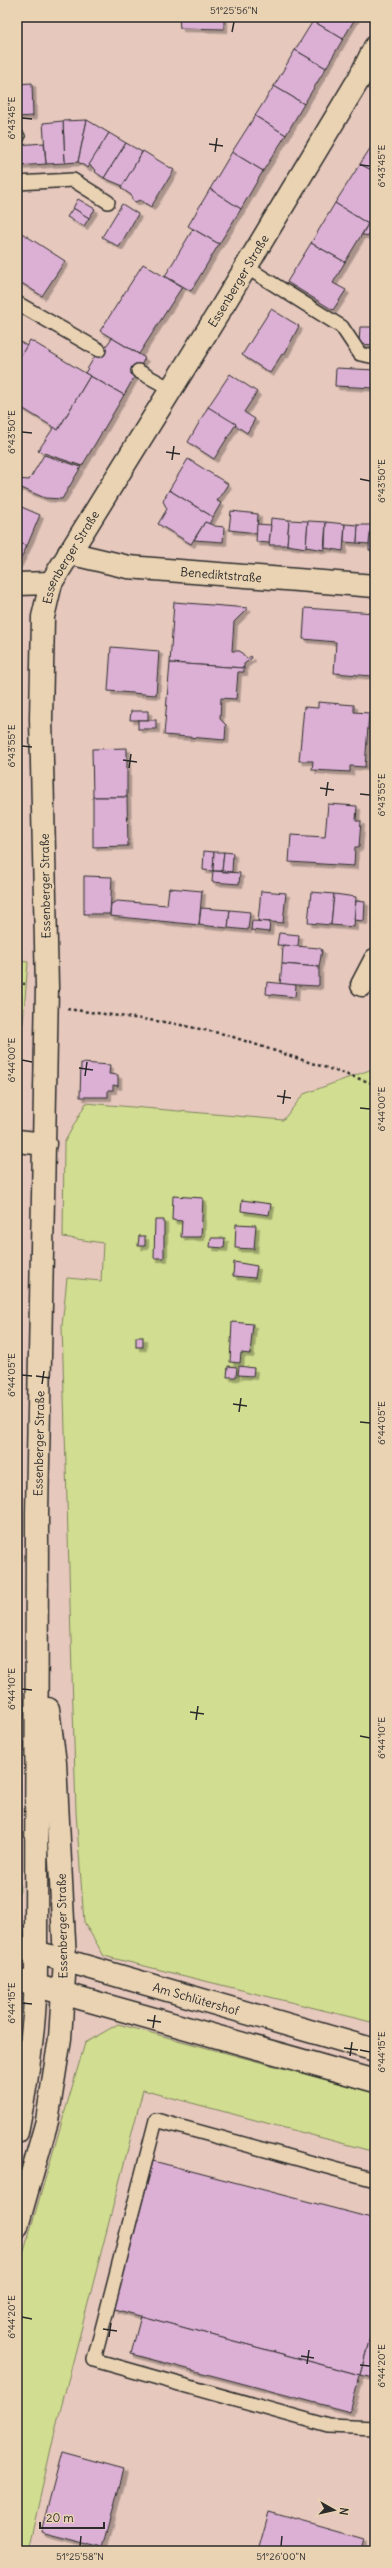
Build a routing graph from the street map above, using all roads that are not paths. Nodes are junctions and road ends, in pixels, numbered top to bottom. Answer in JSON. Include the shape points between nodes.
{"nodes":[{"id":1,"x":375,"y":47,"type":"edge"},
{"id":2,"x":367,"y":80,"type":"edge"},
{"id":3,"x":17,"y":183,"type":"edge"},
{"id":4,"x":108,"y":202,"type":"dead end"},
{"id":5,"x":246,"y":268,"type":"junction"},
{"id":6,"x":17,"y":303,"type":"edge"},
{"id":7,"x":99,"y":350,"type":"dead end"},
{"id":8,"x":375,"y":357,"type":"edge"},
{"id":9,"x":138,"y":371,"type":"dead end"},
{"id":10,"x":172,"y":389,"type":"junction"},
{"id":11,"x":69,"y":553,"type":"junction"},
{"id":12,"x":51,"y":583,"type":"junction"},
{"id":13,"x":17,"y":584,"type":"edge"},
{"id":14,"x":375,"y":586,"type":"edge"},
{"id":15,"x":375,"y":960,"type":"edge"},
{"id":16,"x":362,"y":985,"type":"dead end"},
{"id":17,"x":17,"y":1141,"type":"edge"},
{"id":18,"x":45,"y":1144,"type":"junction"},
{"id":19,"x":38,"y":1622,"type":"junction"},
{"id":20,"x":26,"y":1950,"type":"edge"},
{"id":21,"x":65,"y":1960,"type":"junction"},
{"id":22,"x":27,"y":1983,"type":"edge"},
{"id":23,"x":63,"y":1994,"type":"junction"},
{"id":24,"x":375,"y":2050,"type":"edge"},
{"id":25,"x":375,"y":2081,"type":"edge"},
{"id":26,"x":17,"y":2132,"type":"edge"},
{"id":27,"x":375,"y":2180,"type":"edge"},
{"id":28,"x":17,"y":2226,"type":"edge"},
{"id":29,"x":375,"y":2428,"type":"edge"}],
"edges":[{"from":1,"to":2,"type":"street","name":"Essenberger Straße"},
{"from":2,"to":5,"type":"street","name":"Essenberger Straße"},
{"from":3,"to":4,"type":"lane","via":[[73,180]]},
{"from":5,"to":8,"type":"lane","via":[[346,330],[360,354]]},
{"from":5,"to":10,"type":"street","name":"Essenberger Straße"},
{"from":6,"to":7,"type":"lane"},
{"from":9,"to":10,"type":"lane"},
{"from":10,"to":11,"type":"street","name":"Essenberger Straße"},
{"from":11,"to":12,"type":"street","name":"Essenberger Straße"},
{"from":11,"to":14,"type":"street","name":"Benediktstraße","via":[[128,567]]},
{"from":12,"to":13,"type":"street"},
{"from":12,"to":18,"type":"street","name":"Essenberger Straße","via":[[43,618],[40,718],[47,1007]]},
{"from":15,"to":16,"type":"street"},
{"from":17,"to":18,"type":"street"},
{"from":18,"to":19,"type":"street","name":"Essenberger Straße","via":[[37,1513]]},
{"from":19,"to":20,"type":"street","name":"Essenberger Straße"},
{"from":19,"to":21,"type":"street","name":"Essenberger Straße","via":[[55,1764]]},
{"from":20,"to":21,"type":"street","name":"Am Schlütershof"},
{"from":20,"to":22,"type":"street","name":"Essenberger Straße"},
{"from":21,"to":23,"type":"street","name":"Essenberger Straße"},
{"from":21,"to":24,"type":"street","name":"Am Schlütershof"},
{"from":22,"to":23,"type":"street"},
{"from":22,"to":26,"type":"street","name":"Essenberger Straße","via":[[33,2034]]},
{"from":23,"to":25,"type":"street"},
{"from":23,"to":28,"type":"street","name":"Essenberger Straße","via":[[60,2038],[47,2121]]},
{"from":27,"to":29,"type":"lane","via":[[156,2120],[94,2360],[328,2426]]}]}
